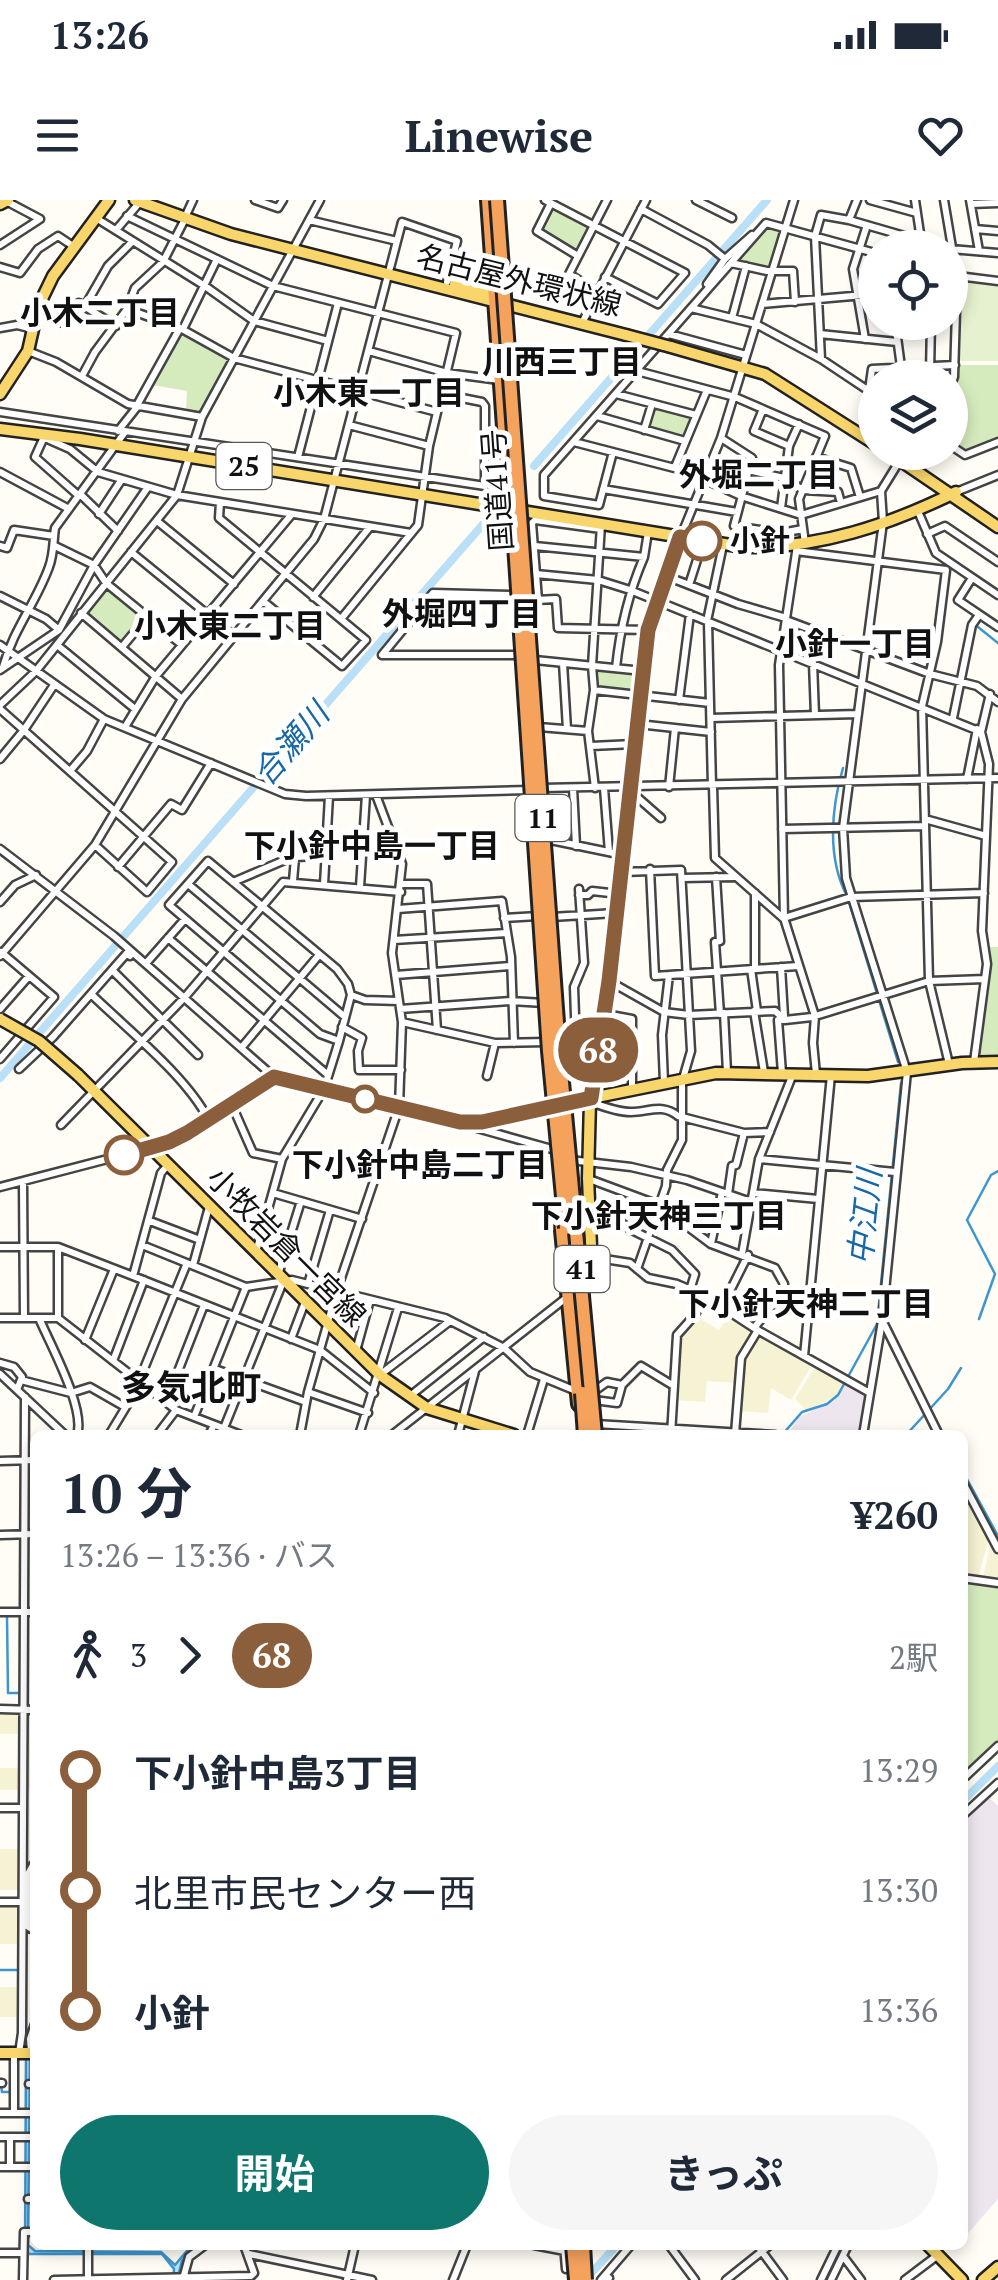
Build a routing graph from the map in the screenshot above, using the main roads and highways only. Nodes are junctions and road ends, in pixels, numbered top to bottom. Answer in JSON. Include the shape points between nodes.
{"nodes":[{"id":1,"x":110,"y":200,"type":"edge"},
{"id":2,"x":495,"y":200,"type":"edge"},
{"id":3,"x":142,"y":201,"type":"edge"},
{"id":4,"x":389,"y":271,"type":"junction"},
{"id":5,"x":503,"y":299,"type":"junction"},
{"id":6,"x":512,"y":350,"type":"junction"},
{"id":7,"x":0,"y":394,"type":"edge"},
{"id":8,"x":0,"y":430,"type":"edge"},
{"id":9,"x":858,"y":430,"type":"edge"},
{"id":10,"x":921,"y":470,"type":"edge"},
{"id":11,"x":953,"y":494,"type":"junction"},
{"id":12,"x":514,"y":510,"type":"junction"},
{"id":13,"x":998,"y":523,"type":"edge"},
{"id":14,"x":680,"y":537,"type":"junction"},
{"id":15,"x":533,"y":680,"type":"junction"},
{"id":16,"x":536,"y":789,"type":"junction"},
{"id":17,"x":531,"y":832,"type":"junction"},
{"id":18,"x":545,"y":917,"type":"junction"},
{"id":19,"x":0,"y":1019,"type":"edge"},
{"id":20,"x":998,"y":1062,"type":"edge"},
{"id":21,"x":590,"y":1100,"type":"junction"},
{"id":22,"x":566,"y":1103,"type":"junction"},
{"id":23,"x":551,"y":1106,"type":"junction"},
{"id":24,"x":574,"y":1292,"type":"junction"},
{"id":25,"x":495,"y":1430,"type":"edge"},
{"id":26,"x":590,"y":1430,"type":"edge"},
{"id":27,"x":591,"y":1430,"type":"edge"},
{"id":28,"x":591,"y":1430,"type":"edge"},
{"id":29,"x":591,"y":1430,"type":"edge"},
{"id":30,"x":0,"y":2052,"type":"edge"},
{"id":31,"x":25,"y":2053,"type":"edge"},
{"id":32,"x":934,"y":2250,"type":"edge"},
{"id":33,"x":998,"y":2267,"type":"edge"},
{"id":34,"x":962,"y":2280,"type":"edge"},
{"id":35,"x":984,"y":2280,"type":"edge"}],
"edges":[{"from":1,"to":7,"type":"main road","via":[[53,276],[28,351]]},
{"from":2,"to":5,"type":"highway","name":"国道41号","number":"41"},
{"from":2,"to":15,"type":"highway","number":"11","bridge":true},
{"from":2,"to":24,"type":"highway","number":"11","bridge":true,"via":[[549,1051]]},
{"from":3,"to":4,"type":"main road","name":"名古屋外環状線"},
{"from":4,"to":5,"type":"main road","name":"名古屋外環状線"},
{"from":4,"to":5,"type":"main road","name":"名古屋外環状線"},
{"from":5,"to":6,"type":"highway","name":"国道41号","number":"41"},
{"from":5,"to":9,"type":"main road","name":"名古屋外環状線","bridge":true,"via":[[744,363]]},
{"from":5,"to":12,"type":"highway","name":"国道41号","number":"41","via":[[500,380]]},
{"from":6,"to":12,"type":"highway","name":"国道41号","number":"41"},
{"from":6,"to":15,"type":"highway","bridge":true,"via":[[510,399]]},
{"from":8,"to":12,"type":"main road","number":"25"},
{"from":10,"to":11,"type":"main road"},
{"from":11,"to":13,"type":"main road"},
{"from":11,"to":14,"type":"main road","number":"25","via":[[799,547]]},
{"from":12,"to":14,"type":"main road","number":"25"},
{"from":12,"to":16,"type":"highway","name":"国道41号","number":"41","via":[[519,655]]},
{"from":12,"to":16,"type":"highway","name":"国道41号","number":"41","via":[[534,600]]},
{"from":14,"to":21,"type":"main road","via":[[648,630]]},
{"from":15,"to":27,"type":"highway","number":"11","bridge":true},
{"from":16,"to":17,"type":"highway","name":"国道41号","number":"41"},
{"from":16,"to":18,"type":"highway","name":"国道41号","number":"41","via":[[546,839]]},
{"from":17,"to":18,"type":"highway","name":"国道41号","number":"41"},
{"from":17,"to":24,"type":"highway","bridge":true},
{"from":18,"to":22,"type":"highway","name":"国道41号","number":"41","via":[[570,1072]]},
{"from":18,"to":23,"type":"highway","name":"国道41号","number":"41"},
{"from":19,"to":25,"type":"main road","name":"小牧岩倉一宮線","bridge":true,"via":[[78,1075],[380,1375],[428,1408]]},
{"from":20,"to":21,"type":"main road","via":[[868,1076],[727,1072]]},
{"from":21,"to":22,"type":"main road"},
{"from":21,"to":24,"type":"main road","via":[[591,1276]]},
{"from":22,"to":23,"type":"main road"},
{"from":22,"to":24,"type":"highway","name":"国道41号","number":"41"},
{"from":23,"to":24,"type":"highway","name":"国道41号","number":"41"},
{"from":24,"to":26,"type":"highway","name":"国道41号","number":"41","via":[[578,1392]]},
{"from":24,"to":28,"type":"highway","name":"国道41号","number":"41","via":[[593,1396]]},
{"from":24,"to":29,"type":"highway","number":"11","bridge":true},
{"from":30,"to":31,"type":"main road"},
{"from":32,"to":34,"type":"main road"},
{"from":33,"to":35,"type":"main road"}]}
